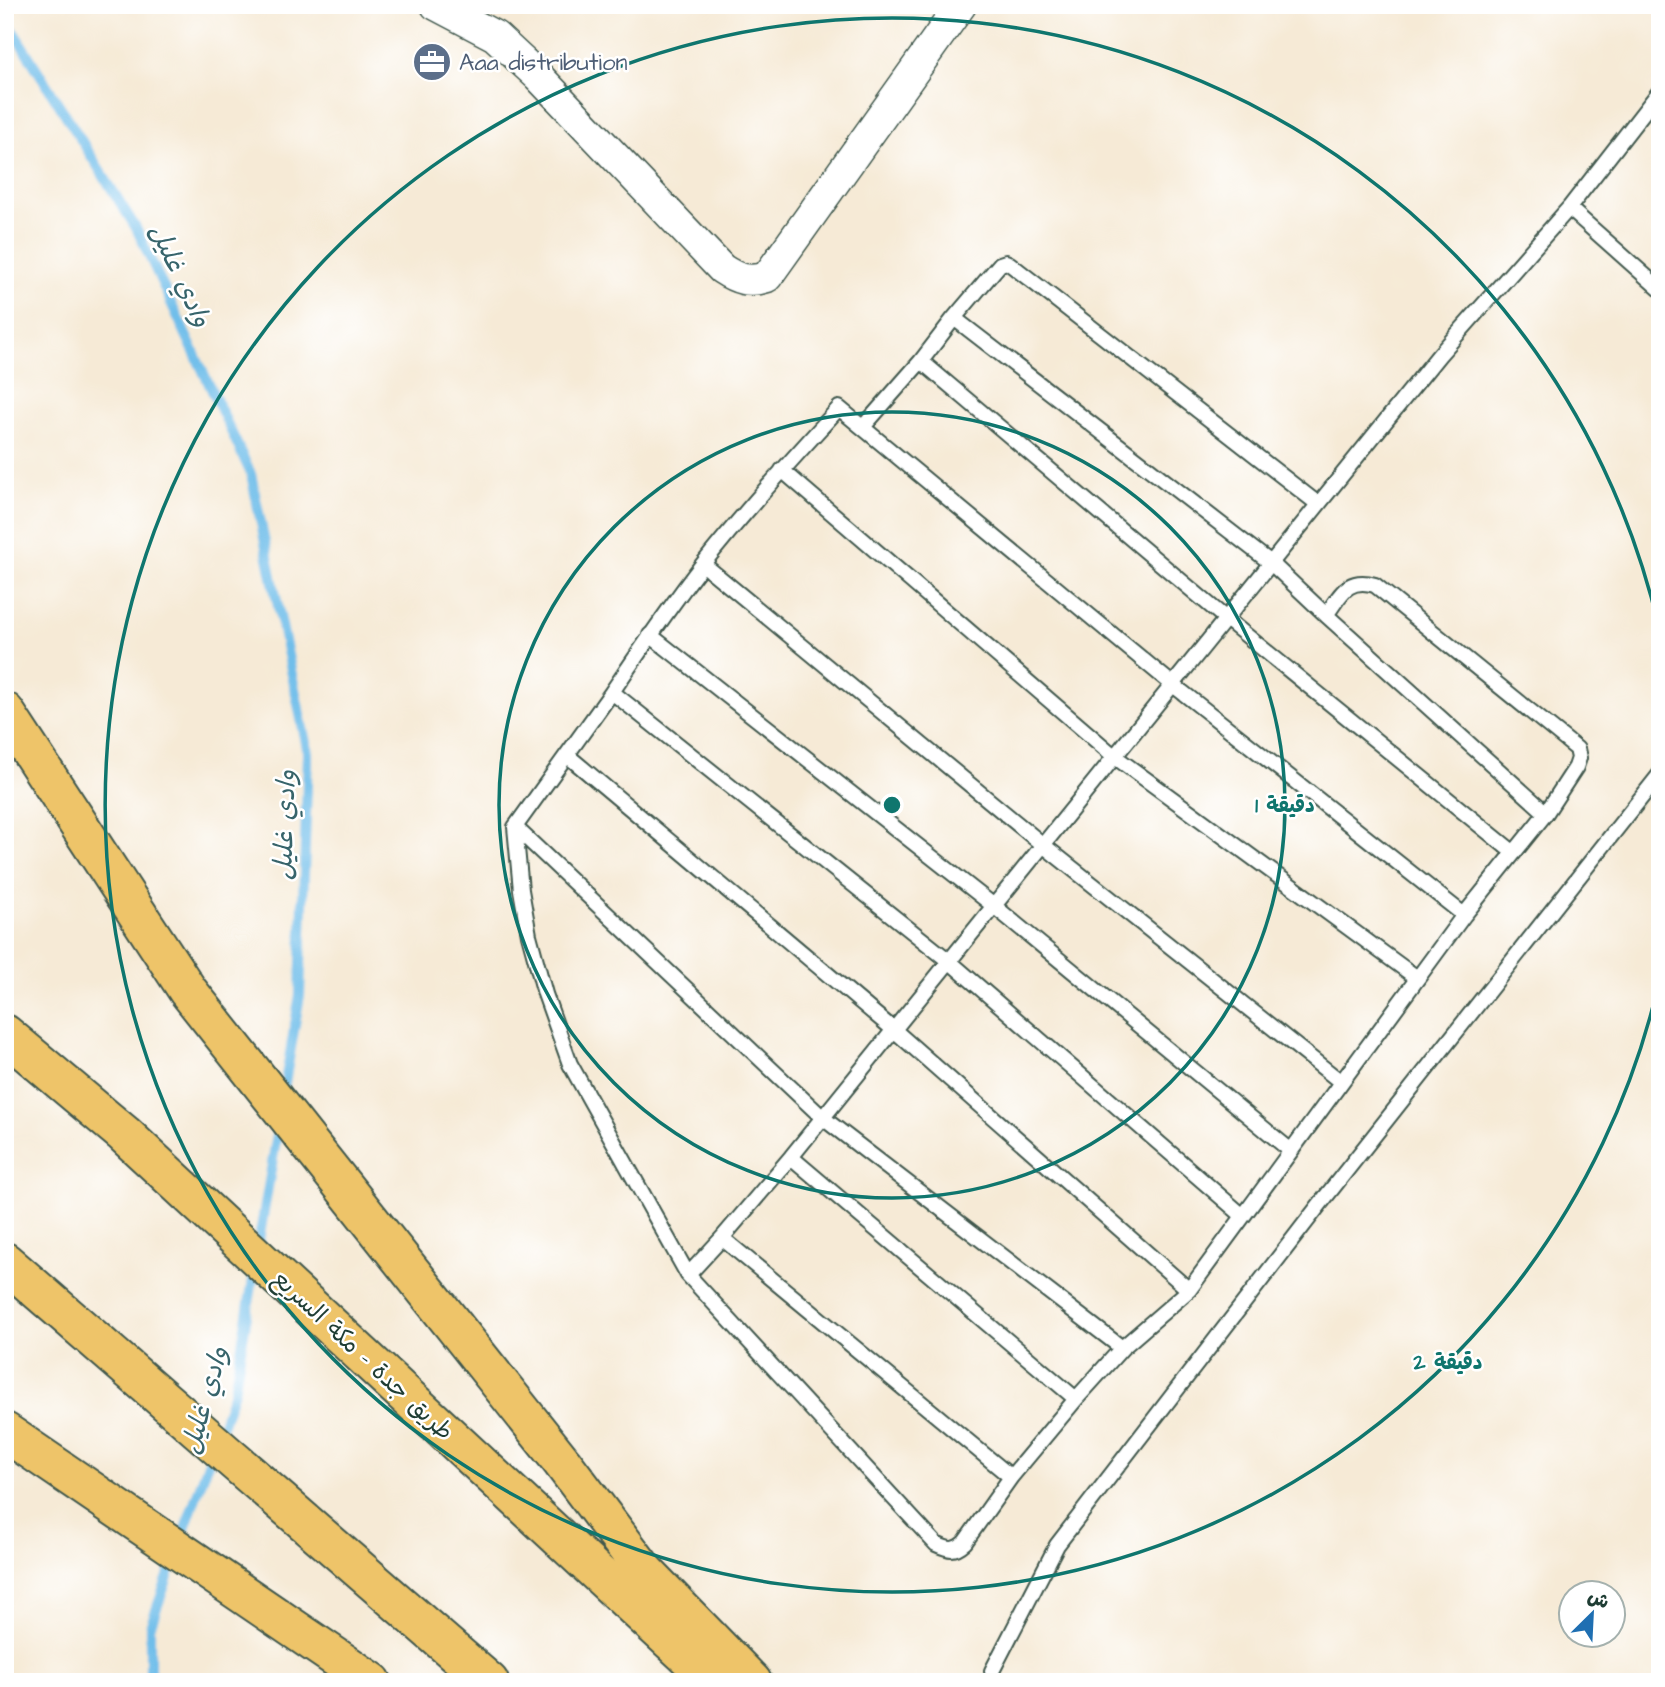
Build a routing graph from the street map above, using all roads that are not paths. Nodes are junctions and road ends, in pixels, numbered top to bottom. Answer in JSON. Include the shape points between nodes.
{"nodes":[{"id":1,"x":436,"y":5,"type":"edge"},
{"id":2,"x":961,"y":5,"type":"edge"},
{"id":3,"x":1660,"y":91,"type":"edge"},
{"id":4,"x":1569,"y":208,"type":"junction"},
{"id":5,"x":1660,"y":289,"type":"edge"},
{"id":6,"x":954,"y":318,"type":"junction"},
{"id":7,"x":921,"y":361,"type":"junction"},
{"id":8,"x":863,"y":427,"type":"junction"},
{"id":9,"x":782,"y":470,"type":"junction"},
{"id":10,"x":1318,"y":504,"type":"junction"},
{"id":11,"x":1271,"y":563,"type":"junction"},
{"id":12,"x":703,"y":564,"type":"junction"},
{"id":13,"x":1326,"y":615,"type":"junction"},
{"id":14,"x":1226,"y":618,"type":"junction"},
{"id":15,"x":650,"y":635,"type":"junction"},
{"id":16,"x":1172,"y":684,"type":"junction"},
{"id":17,"x":612,"y":692,"type":"junction"},
{"id":18,"x":5,"y":712,"type":"edge"},
{"id":19,"x":568,"y":756,"type":"junction"},
{"id":20,"x":1114,"y":757,"type":"junction"},
{"id":21,"x":1660,"y":774,"type":"edge"},
{"id":22,"x":1546,"y":813,"type":"junction"},
{"id":23,"x":515,"y":827,"type":"junction"},
{"id":24,"x":1043,"y":845,"type":"junction"},
{"id":25,"x":1514,"y":853,"type":"junction"},
{"id":26,"x":993,"y":906,"type":"junction"},
{"id":27,"x":1464,"y":915,"type":"junction"},
{"id":28,"x":949,"y":961,"type":"junction"},
{"id":29,"x":1418,"y":978,"type":"junction"},
{"id":30,"x":894,"y":1030,"type":"junction"},
{"id":31,"x":5,"y":1034,"type":"edge"},
{"id":32,"x":1341,"y":1082,"type":"junction"},
{"id":33,"x":823,"y":1118,"type":"junction"},
{"id":34,"x":1291,"y":1151,"type":"junction"},
{"id":35,"x":791,"y":1157,"type":"junction"},
{"id":36,"x":1244,"y":1216,"type":"junction"},
{"id":37,"x":722,"y":1238,"type":"junction"},
{"id":38,"x":18,"y":1273,"type":"edge"},
{"id":39,"x":688,"y":1275,"type":"junction"},
{"id":40,"x":1189,"y":1290,"type":"junction"},
{"id":41,"x":1122,"y":1348,"type":"junction"},
{"id":42,"x":1076,"y":1399,"type":"junction"},
{"id":43,"x":5,"y":1432,"type":"edge"},
{"id":44,"x":1011,"y":1477,"type":"junction"},
{"id":45,"x":992,"y":1671,"type":"dead end"},
{"id":46,"x":372,"y":1682,"type":"edge"},
{"id":47,"x":489,"y":1682,"type":"edge"},
{"id":48,"x":715,"y":1682,"type":"edge"},
{"id":49,"x":752,"y":1682,"type":"edge"}],
"edges":[{"from":1,"to":2,"type":"street","via":[[495,36],[722,269],[748,281],[767,277]]},
{"from":3,"to":4,"type":"lane"},
{"from":4,"to":5,"type":"lane"},
{"from":4,"to":10,"type":"lane","via":[[1439,355]]},
{"from":6,"to":7,"type":"lane"},
{"from":6,"to":10,"type":"lane","via":[[1000,264],[1010,264]]},
{"from":6,"to":11,"type":"lane"},
{"from":7,"to":8,"type":"lane"},
{"from":7,"to":14,"type":"lane"},
{"from":8,"to":9,"type":"lane","via":[[839,408]]},
{"from":8,"to":16,"type":"lane"},
{"from":9,"to":12,"type":"lane"},
{"from":9,"to":20,"type":"lane"},
{"from":10,"to":11,"type":"lane"},
{"from":11,"to":13,"type":"lane"},
{"from":11,"to":14,"type":"lane"},
{"from":12,"to":15,"type":"lane"},
{"from":12,"to":24,"type":"lane"},
{"from":13,"to":22,"type":"lane"},
{"from":13,"to":22,"type":"lane","via":[[1348,586],[1362,581],[1375,585],[1577,749],[1576,767]]},
{"from":14,"to":16,"type":"lane"},
{"from":14,"to":25,"type":"lane"},
{"from":15,"to":17,"type":"lane"},
{"from":15,"to":26,"type":"lane"},
{"from":16,"to":20,"type":"lane"},
{"from":16,"to":27,"type":"lane"},
{"from":17,"to":19,"type":"lane"},
{"from":17,"to":28,"type":"lane"},
{"from":18,"to":49,"type":"highway","via":[[188,991],[645,1572]]},
{"from":19,"to":23,"type":"lane"},
{"from":19,"to":30,"type":"lane"},
{"from":20,"to":24,"type":"lane"},
{"from":20,"to":29,"type":"lane"},
{"from":21,"to":45,"type":"lane","via":[[1057,1545]]},
{"from":22,"to":25,"type":"lane"},
{"from":23,"to":33,"type":"lane"},
{"from":23,"to":39,"type":"lane","via":[[528,935],[570,1064]]},
{"from":24,"to":26,"type":"lane"},
{"from":24,"to":32,"type":"lane"},
{"from":25,"to":27,"type":"lane"},
{"from":26,"to":28,"type":"lane"},
{"from":26,"to":34,"type":"lane"},
{"from":27,"to":29,"type":"lane"},
{"from":28,"to":30,"type":"lane"},
{"from":28,"to":36,"type":"lane"},
{"from":29,"to":32,"type":"lane"},
{"from":30,"to":33,"type":"lane"},
{"from":30,"to":40,"type":"lane"},
{"from":31,"to":48,"type":"highway","name":"طريق جدة - مكة السريع","via":[[124,1134]]},
{"from":32,"to":34,"type":"lane"},
{"from":33,"to":35,"type":"lane"},
{"from":33,"to":41,"type":"lane"},
{"from":34,"to":36,"type":"lane"},
{"from":35,"to":37,"type":"lane"},
{"from":35,"to":42,"type":"lane"},
{"from":36,"to":40,"type":"lane"},
{"from":37,"to":39,"type":"lane"},
{"from":37,"to":44,"type":"lane"},
{"from":38,"to":47,"type":"highway"},
{"from":39,"to":44,"type":"lane","via":[[936,1544],[947,1549],[965,1542]]},
{"from":40,"to":41,"type":"lane"},
{"from":41,"to":42,"type":"lane"},
{"from":42,"to":44,"type":"lane"},
{"from":43,"to":46,"type":"highway"}]}
